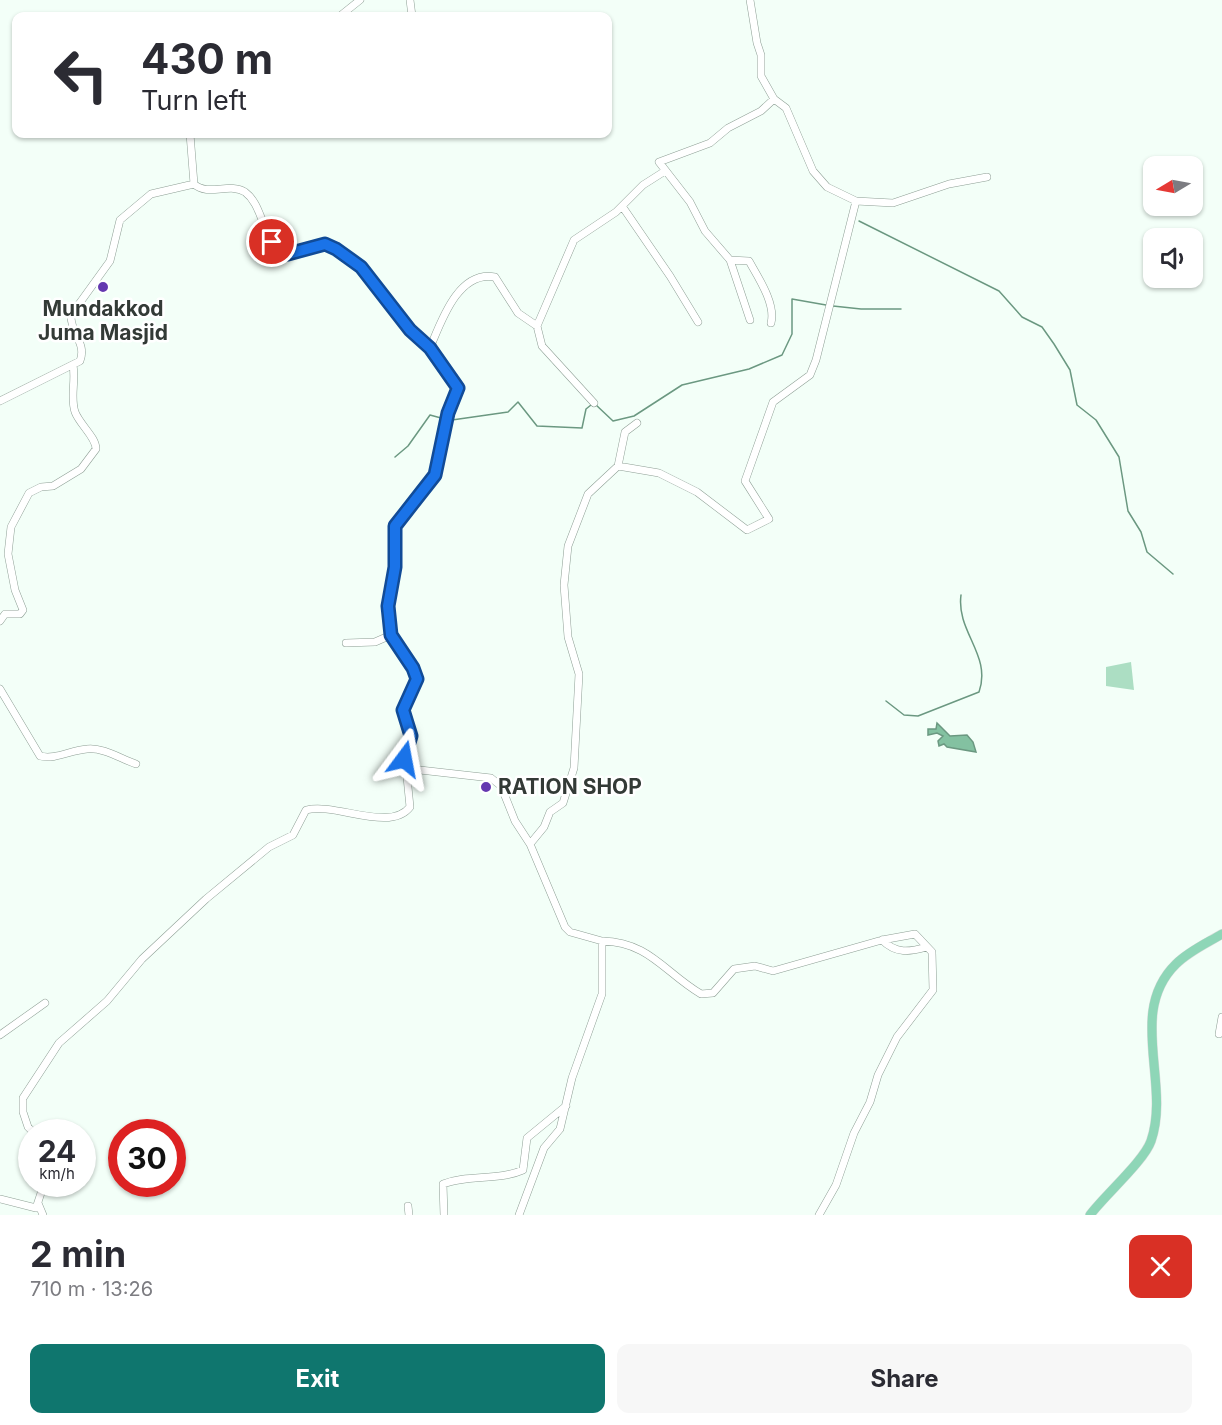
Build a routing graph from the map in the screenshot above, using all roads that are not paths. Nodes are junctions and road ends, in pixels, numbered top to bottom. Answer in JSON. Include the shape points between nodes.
{"nodes":[{"id":1,"x":360,"y":0,"type":"edge"},
{"id":2,"x":750,"y":0,"type":"edge"},
{"id":3,"x":345,"y":12,"type":"edge"},
{"id":4,"x":774,"y":99,"type":"junction"},
{"id":5,"x":190,"y":138,"type":"edge"},
{"id":6,"x":665,"y":171,"type":"junction"},
{"id":7,"x":987,"y":177,"type":"dead end"},
{"id":8,"x":194,"y":184,"type":"junction"},
{"id":9,"x":856,"y":201,"type":"junction"},
{"id":10,"x":622,"y":206,"type":"junction"},
{"id":11,"x":730,"y":260,"type":"junction"},
{"id":12,"x":750,"y":320,"type":"dead end"},
{"id":13,"x":698,"y":322,"type":"dead end"},
{"id":14,"x":771,"y":323,"type":"dead end"},
{"id":15,"x":537,"y":326,"type":"junction"},
{"id":16,"x":430,"y":348,"type":"junction"},
{"id":17,"x":73,"y":365,"type":"junction"},
{"id":18,"x":0,"y":401,"type":"edge"},
{"id":19,"x":594,"y":403,"type":"dead end"},
{"id":20,"x":637,"y":423,"type":"dead end"},
{"id":21,"x":618,"y":466,"type":"junction"},
{"id":22,"x":0,"y":621,"type":"edge"},
{"id":23,"x":391,"y":635,"type":"junction"},
{"id":24,"x":346,"y":643,"type":"dead end"},
{"id":25,"x":0,"y":690,"type":"edge"},
{"id":26,"x":136,"y":764,"type":"dead end"},
{"id":27,"x":406,"y":767,"type":"junction"},
{"id":28,"x":530,"y":844,"type":"junction"},
{"id":29,"x":1222,"y":935,"type":"edge"},
{"id":30,"x":882,"y":940,"type":"junction"},
{"id":31,"x":602,"y":941,"type":"junction"},
{"id":32,"x":927,"y":947,"type":"junction"},
{"id":33,"x":45,"y":1003,"type":"dead end"},
{"id":34,"x":1222,"y":1017,"type":"edge"},
{"id":35,"x":1219,"y":1034,"type":"dead end"},
{"id":36,"x":0,"y":1035,"type":"edge"},
{"id":37,"x":566,"y":1106,"type":"junction"},
{"id":38,"x":25,"y":1119,"type":"edge"},
{"id":39,"x":40,"y":1197,"type":"edge"},
{"id":40,"x":0,"y":1199,"type":"edge"},
{"id":41,"x":38,"y":1203,"type":"junction"},
{"id":42,"x":408,"y":1206,"type":"dead end"},
{"id":43,"x":43,"y":1215,"type":"edge"},
{"id":44,"x":409,"y":1215,"type":"edge"},
{"id":45,"x":444,"y":1215,"type":"edge"},
{"id":46,"x":519,"y":1215,"type":"edge"},
{"id":47,"x":819,"y":1215,"type":"edge"},
{"id":48,"x":1090,"y":1215,"type":"edge"}],
"edges":[{"from":1,"to":3,"type":"street"},
{"from":2,"to":4,"type":"street","via":[[761,55],[761,76]]},
{"from":4,"to":6,"type":"street","via":[[710,143],[659,162]]},
{"from":4,"to":9,"type":"street","via":[[786,108],[813,171],[827,188]]},
{"from":5,"to":8,"type":"street"},
{"from":6,"to":10,"type":"street","via":[[643,185]]},
{"from":6,"to":11,"type":"street","via":[[690,202],[705,231]]},
{"from":7,"to":9,"type":"street","via":[[949,184],[893,203]]},
{"from":8,"to":16,"type":"street","via":[[210,190],[244,192],[272,242],[288,254],[325,244],[336,249],[361,267],[410,330]]},
{"from":8,"to":17,"type":"street","via":[[152,194],[120,220],[110,261],[71,315],[83,348],[80,361]]},
{"from":9,"to":21,"type":"street","via":[[816,360],[810,375],[772,402],[745,481],[769,519],[747,530],[697,492],[659,473]]},
{"from":10,"to":13,"type":"street"},
{"from":10,"to":15,"type":"street","via":[[574,240]]},
{"from":11,"to":12,"type":"street"},
{"from":11,"to":14,"type":"street","via":[[749,261],[765,293],[773,316]]},
{"from":15,"to":16,"type":"street","via":[[518,313],[495,277],[486,275],[458,292]]},
{"from":15,"to":19,"type":"street","via":[[542,346]]},
{"from":16,"to":23,"type":"street","via":[[458,388],[448,413],[435,475],[395,526],[395,567],[388,606]]},
{"from":17,"to":18,"type":"street"},
{"from":17,"to":22,"type":"street","via":[[75,411],[96,449],[81,469],[53,486],[29,493],[16,515],[8,554],[23,610],[21,614],[5,614]]},
{"from":20,"to":21,"type":"street","via":[[625,432]]},
{"from":21,"to":28,"type":"street","via":[[588,494],[568,546],[564,585],[568,637],[579,674],[574,768],[563,803],[550,812]]},
{"from":23,"to":24,"type":"street","via":[[375,642]]},
{"from":23,"to":27,"type":"street","via":[[417,679],[403,710],[411,736],[403,755]]},
{"from":25,"to":26,"type":"street","via":[[40,756],[49,758],[98,749]]},
{"from":27,"to":28,"type":"street","via":[[491,778],[501,786],[515,821]]},
{"from":27,"to":38,"type":"street","via":[[410,807],[405,813],[388,818],[306,810],[293,835],[269,847],[206,899],[59,1043],[22,1098]]},
{"from":28,"to":31,"type":"street","via":[[564,927]]},
{"from":29,"to":48,"type":"main road","via":[[1176,964],[1157,994],[1152,1014],[1156,1110],[1151,1142]]},
{"from":30,"to":31,"type":"street","via":[[773,971],[755,966],[734,969],[713,993],[706,995],[695,991],[638,947]]},
{"from":30,"to":32,"type":"street","via":[[889,948],[902,952]]},
{"from":30,"to":32,"type":"street","via":[[915,934]]},
{"from":31,"to":37,"type":"street","via":[[602,994]]},
{"from":32,"to":47,"type":"street","via":[[932,952],[933,990],[897,1037],[854,1133],[836,1185]]},
{"from":33,"to":36,"type":"street"},
{"from":34,"to":35,"type":"street"},
{"from":37,"to":45,"type":"street","via":[[527,1138],[523,1170],[443,1184]]},
{"from":37,"to":46,"type":"street","via":[[560,1129],[544,1148]]},
{"from":39,"to":41,"type":"street"},
{"from":40,"to":41,"type":"street","via":[[36,1208]]},
{"from":41,"to":43,"type":"street"},
{"from":42,"to":44,"type":"street"}]}
